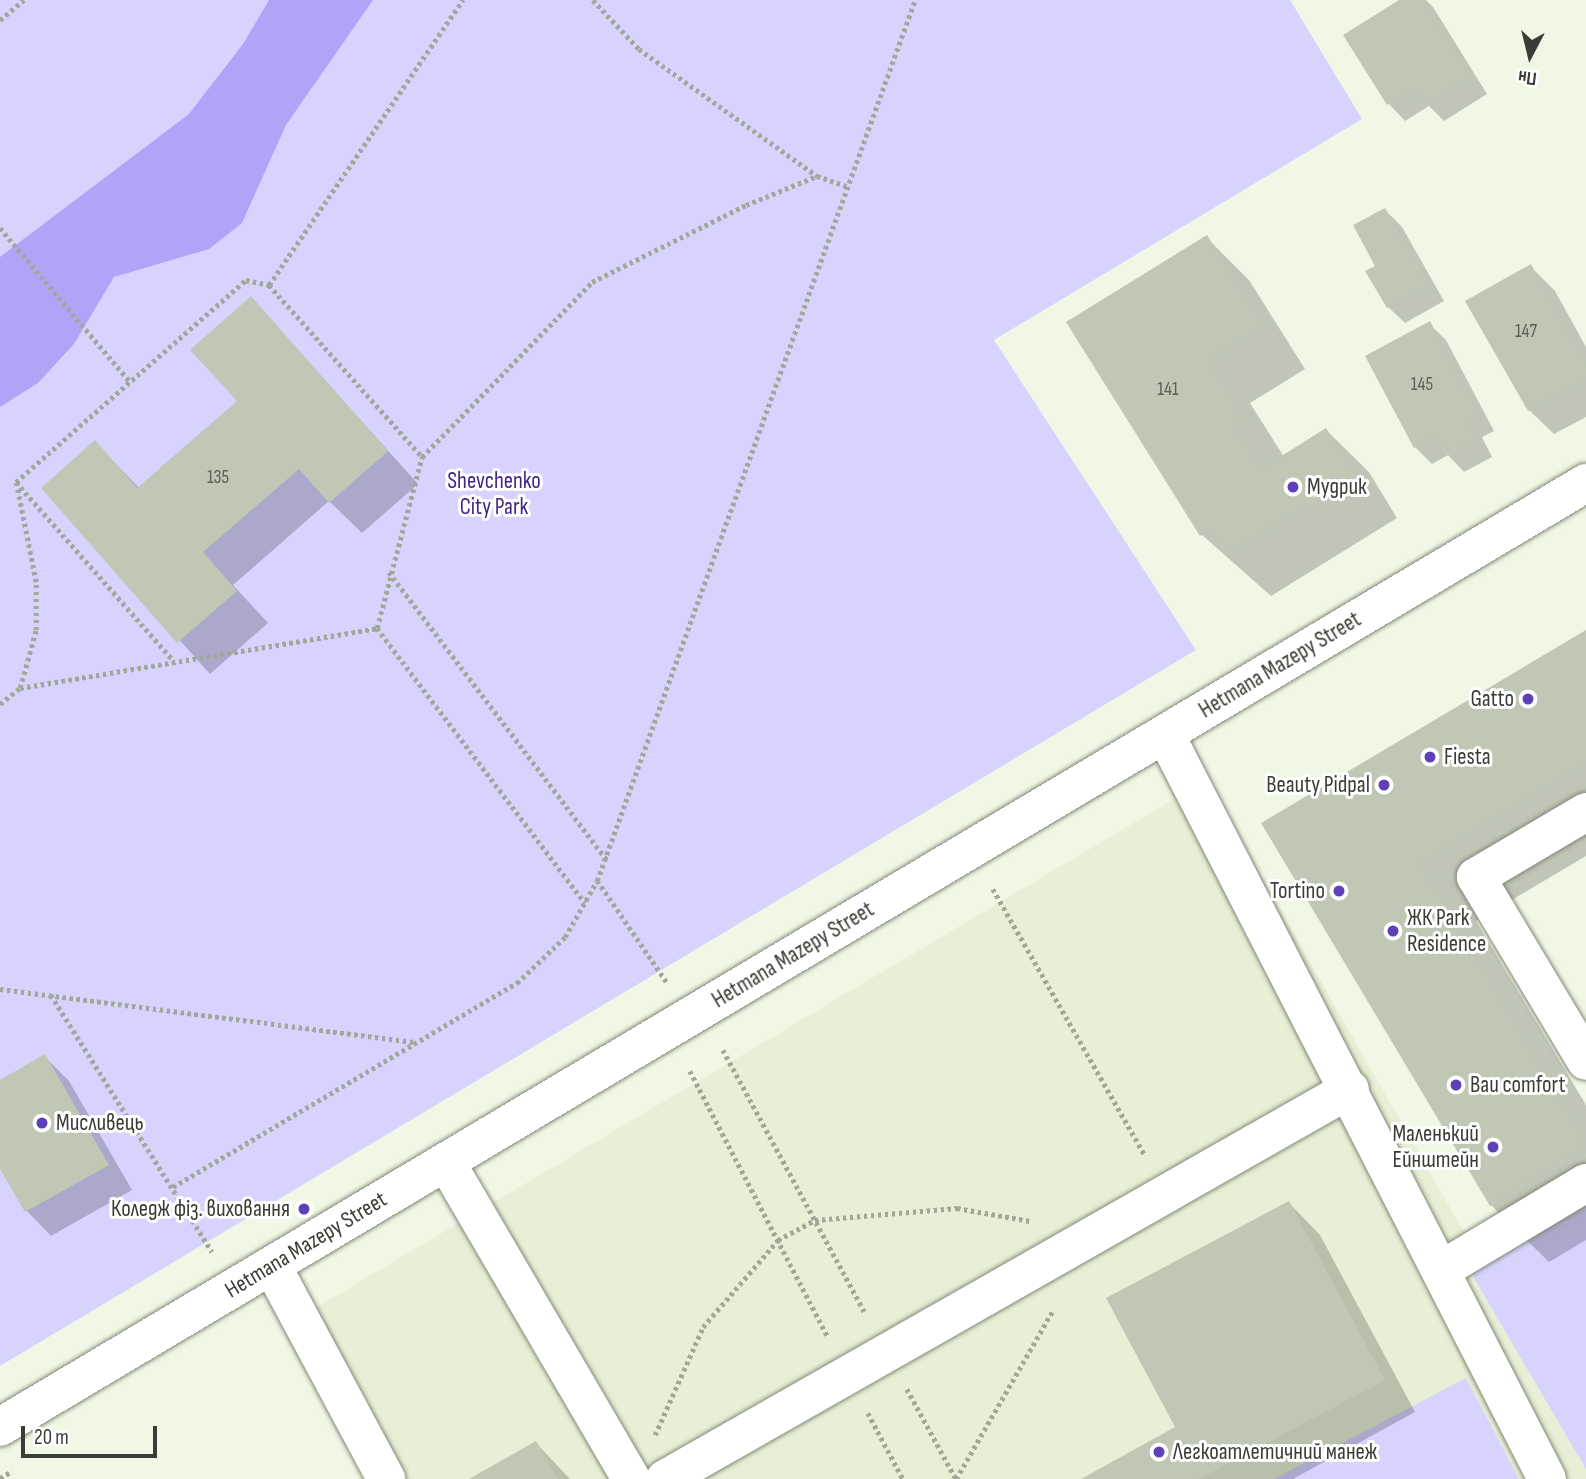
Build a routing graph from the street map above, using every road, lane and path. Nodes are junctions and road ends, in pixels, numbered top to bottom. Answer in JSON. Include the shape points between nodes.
{"nodes":[{"id":1,"x":24,"y":0,"type":"edge"},
{"id":2,"x":463,"y":0,"type":"edge"},
{"id":3,"x":593,"y":0,"type":"edge"},
{"id":4,"x":915,"y":0,"type":"edge"},
{"id":5,"x":0,"y":20,"type":"edge"},
{"id":6,"x":817,"y":176,"type":"junction"},
{"id":7,"x":846,"y":186,"type":"junction"},
{"id":8,"x":1,"y":230,"type":"edge"},
{"id":9,"x":269,"y":285,"type":"junction"},
{"id":10,"x":130,"y":382,"type":"junction"},
{"id":11,"x":422,"y":457,"type":"junction"},
{"id":12,"x":16,"y":482,"type":"junction"},
{"id":13,"x":1586,"y":484,"type":"edge"},
{"id":14,"x":390,"y":572,"type":"junction"},
{"id":15,"x":377,"y":628,"type":"junction"},
{"id":16,"x":174,"y":662,"type":"junction"},
{"id":17,"x":20,"y":688,"type":"junction"},
{"id":18,"x":0,"y":704,"type":"edge"},
{"id":19,"x":1165,"y":734,"type":"junction"},
{"id":20,"x":1586,"y":812,"type":"edge"},
{"id":21,"x":608,"y":860,"type":"junction"},
{"id":22,"x":597,"y":881,"type":"junction"},
{"id":23,"x":993,"y":889,"type":"dead end"},
{"id":24,"x":584,"y":903,"type":"junction"},
{"id":25,"x":667,"y":984,"type":"dead end"},
{"id":26,"x":0,"y":989,"type":"edge"},
{"id":27,"x":51,"y":995,"type":"junction"},
{"id":28,"x":417,"y":1042,"type":"junction"},
{"id":29,"x":723,"y":1050,"type":"dead end"},
{"id":30,"x":1586,"y":1061,"type":"edge"},
{"id":31,"x":690,"y":1071,"type":"dead end"},
{"id":32,"x":1350,"y":1089,"type":"junction"},
{"id":33,"x":446,"y":1162,"type":"junction"},
{"id":34,"x":1586,"y":1183,"type":"edge"},
{"id":35,"x":173,"y":1187,"type":"junction"},
{"id":36,"x":1166,"y":1194,"type":"junction"},
{"id":37,"x":815,"y":1220,"type":"junction"},
{"id":38,"x":1033,"y":1222,"type":"dead end"},
{"id":39,"x":778,"y":1240,"type":"junction"},
{"id":40,"x":272,"y":1266,"type":"junction"},
{"id":41,"x":1441,"y":1270,"type":"junction"},
{"id":42,"x":234,"y":1289,"type":"junction"},
{"id":43,"x":1056,"y":1304,"type":"dead end"},
{"id":44,"x":887,"y":1353,"type":"junction"},
{"id":45,"x":848,"y":1375,"type":"junction"},
{"id":46,"x":0,"y":1427,"type":"edge"},
{"id":47,"x":652,"y":1441,"type":"dead end"},
{"id":48,"x":386,"y":1479,"type":"edge"},
{"id":49,"x":631,"y":1479,"type":"edge"},
{"id":50,"x":665,"y":1479,"type":"edge"},
{"id":51,"x":903,"y":1479,"type":"edge"},
{"id":52,"x":956,"y":1479,"type":"edge"},
{"id":53,"x":1546,"y":1479,"type":"edge"}],
"edges":[{"from":1,"to":5,"type":"path"},
{"from":2,"to":9,"type":"path"},
{"from":3,"to":6,"type":"path","via":[[639,49]]},
{"from":4,"to":7,"type":"path"},
{"from":6,"to":7,"type":"path"},
{"from":6,"to":11,"type":"path","via":[[747,205],[592,282]]},
{"from":7,"to":21,"type":"path"},
{"from":8,"to":10,"type":"path"},
{"from":9,"to":10,"type":"path","via":[[246,280]]},
{"from":9,"to":11,"type":"path"},
{"from":10,"to":12,"type":"path"},
{"from":11,"to":14,"type":"path"},
{"from":12,"to":16,"type":"path"},
{"from":12,"to":17,"type":"path","via":[[36,582],[36,630]]},
{"from":13,"to":19,"type":"main road","name":"Hetmana Mazepy Street"},
{"from":14,"to":15,"type":"path"},
{"from":14,"to":21,"type":"path"},
{"from":15,"to":16,"type":"path"},
{"from":15,"to":24,"type":"path"},
{"from":16,"to":17,"type":"path"},
{"from":17,"to":18,"type":"path"},
{"from":19,"to":32,"type":"main road"},
{"from":19,"to":33,"type":"main road","name":"Hetmana Mazepy Street"},
{"from":20,"to":30,"type":"main road","via":[[1476,877]]},
{"from":21,"to":22,"type":"path"},
{"from":22,"to":24,"type":"path"},
{"from":22,"to":25,"type":"path"},
{"from":23,"to":36,"type":"path"},
{"from":24,"to":28,"type":"path","via":[[565,937],[517,983]]},
{"from":26,"to":27,"type":"path"},
{"from":27,"to":28,"type":"path"},
{"from":27,"to":35,"type":"path"},
{"from":28,"to":35,"type":"path"},
{"from":29,"to":37,"type":"path"},
{"from":31,"to":39,"type":"path"},
{"from":32,"to":36,"type":"main road"},
{"from":32,"to":41,"type":"main road"},
{"from":33,"to":40,"type":"main road","name":"Hetmana Mazepy Street"},
{"from":33,"to":49,"type":"main road"},
{"from":34,"to":41,"type":"main road"},
{"from":35,"to":42,"type":"path"},
{"from":36,"to":44,"type":"main road"},
{"from":37,"to":38,"type":"path","via":[[957,1208]]},
{"from":37,"to":39,"type":"path"},
{"from":37,"to":44,"type":"path"},
{"from":39,"to":45,"type":"path"},
{"from":39,"to":47,"type":"path","via":[[703,1327]]},
{"from":40,"to":42,"type":"main road","name":"Hetmana Mazepy Street"},
{"from":40,"to":48,"type":"main road"},
{"from":41,"to":53,"type":"main road"},
{"from":42,"to":46,"type":"main road","name":"Hetmana Mazepy Street"},
{"from":43,"to":52,"type":"path"},
{"from":44,"to":45,"type":"main road"},
{"from":44,"to":52,"type":"path"},
{"from":45,"to":50,"type":"main road"},
{"from":45,"to":51,"type":"path"}]}
